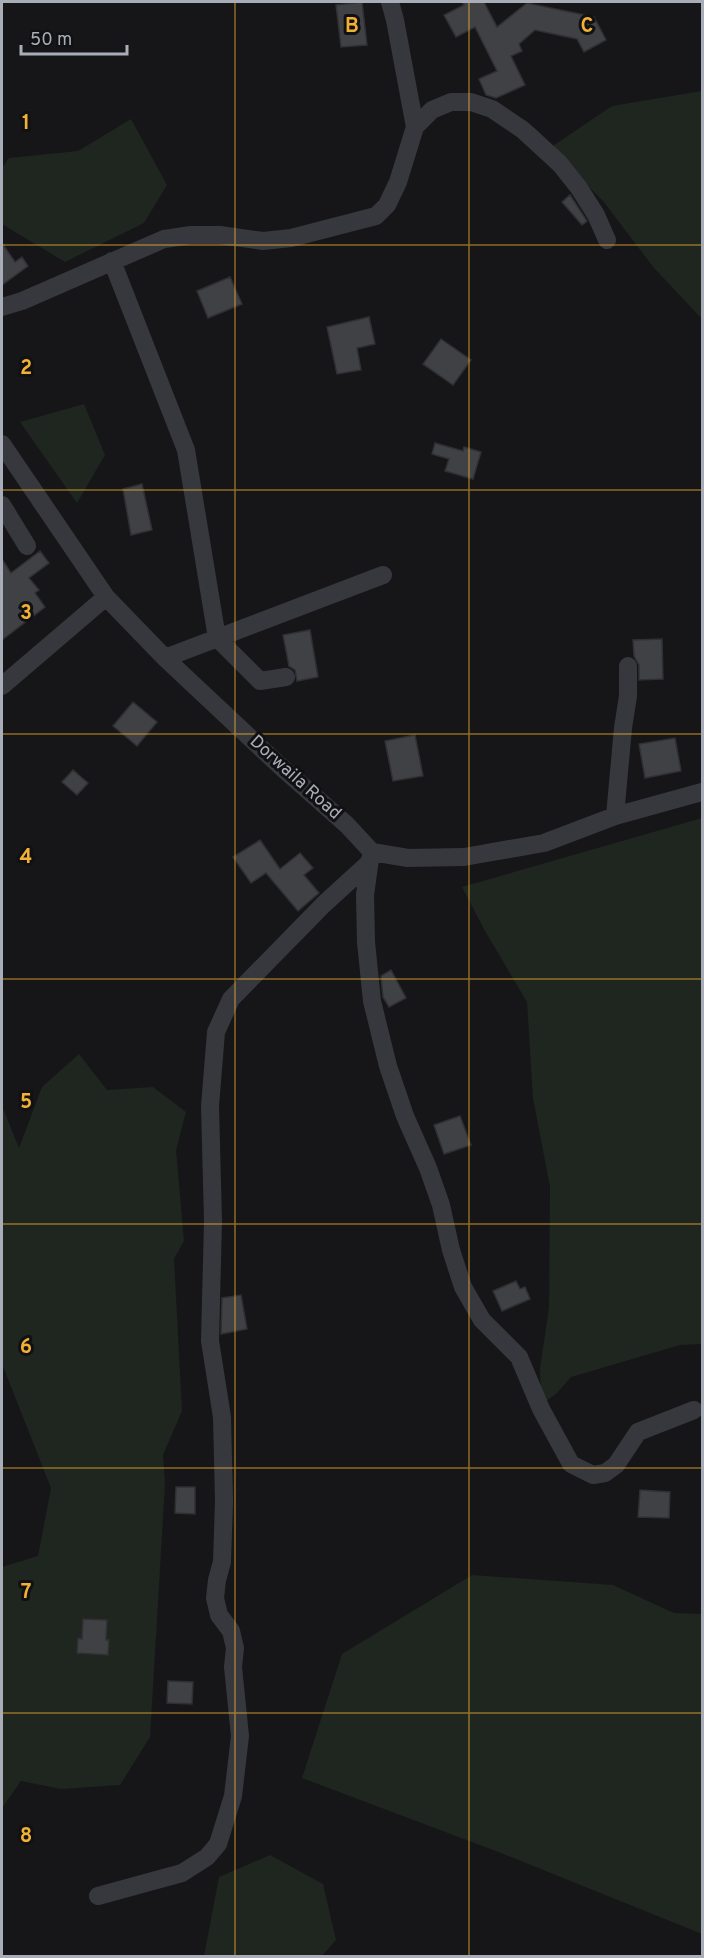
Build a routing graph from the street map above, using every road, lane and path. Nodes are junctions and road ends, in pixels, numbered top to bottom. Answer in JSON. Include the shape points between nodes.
{"nodes":[{"id":1,"x":390,"y":2,"type":"edge"},
{"id":2,"x":416,"y":127,"type":"junction"},
{"id":3,"x":607,"y":240,"type":"dead end"},
{"id":4,"x":112,"y":261,"type":"junction"},
{"id":5,"x":2,"y":307,"type":"edge"},
{"id":6,"x":5,"y":458,"type":"edge"},
{"id":7,"x":2,"y":505,"type":"edge"},
{"id":8,"x":27,"y":546,"type":"dead end"},
{"id":9,"x":383,"y":575,"type":"dead end"},
{"id":10,"x":106,"y":597,"type":"junction"},
{"id":11,"x":217,"y":638,"type":"junction"},
{"id":12,"x":165,"y":658,"type":"junction"},
{"id":13,"x":628,"y":666,"type":"dead end"},
{"id":14,"x":286,"y":677,"type":"dead end"},
{"id":15,"x":2,"y":686,"type":"edge"},
{"id":16,"x":702,"y":792,"type":"edge"},
{"id":17,"x":615,"y":816,"type":"junction"},
{"id":18,"x":370,"y":857,"type":"junction"},
{"id":19,"x":694,"y":1410,"type":"dead end"},
{"id":20,"x":98,"y":1896,"type":"dead end"}],
"edges":[{"from":1,"to":2,"type":"street"},
{"from":2,"to":3,"type":"street","via":[[432,110],[451,102],[471,102],[492,109],[523,130],[560,164],[585,197]]},
{"from":2,"to":4,"type":"street","via":[[398,182],[387,205],[376,216],[291,238],[263,241],[191,235],[164,239]]},
{"from":4,"to":5,"type":"street"},
{"from":4,"to":11,"type":"street","via":[[186,450]]},
{"from":6,"to":10,"type":"street","name":"Dorwaila Road"},
{"from":7,"to":8,"type":"street"},
{"from":9,"to":11,"type":"street"},
{"from":10,"to":12,"type":"street","name":"Dorwaila Road"},
{"from":10,"to":15,"type":"street"},
{"from":11,"to":12,"type":"street"},
{"from":11,"to":14,"type":"street","via":[[260,681]]},
{"from":12,"to":18,"type":"street","name":"Dorwaila Road","via":[[347,825]]},
{"from":13,"to":17,"type":"street"},
{"from":16,"to":17,"type":"street"},
{"from":17,"to":18,"type":"street","via":[[544,843],[464,857]]},
{"from":18,"to":19,"type":"street","via":[[365,895],[372,1001],[388,1066],[438,1196],[463,1287],[482,1320],[519,1357],[571,1464],[593,1474],[605,1473],[616,1465],[638,1432]]},
{"from":18,"to":20,"type":"street","via":[[231,999],[216,1032],[210,1106],[210,1341],[222,1417],[224,1501],[222,1562],[215,1598],[235,1648],[233,1666],[240,1736],[233,1796],[218,1844],[207,1857],[182,1873]]}]}
